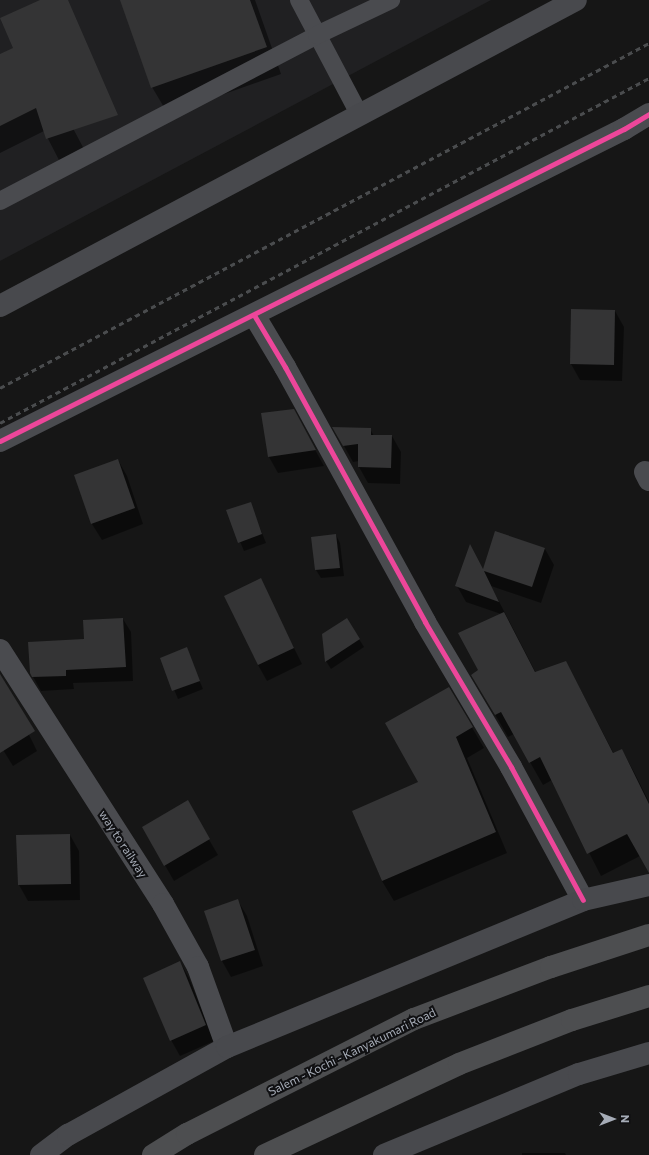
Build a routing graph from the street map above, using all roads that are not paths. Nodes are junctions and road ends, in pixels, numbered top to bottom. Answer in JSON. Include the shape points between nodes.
{"nodes":[{"id":1,"x":299,"y":0,"type":"edge"},
{"id":2,"x":391,"y":0,"type":"edge"},
{"id":3,"x":576,"y":0,"type":"edge"},
{"id":4,"x":317,"y":36,"type":"junction"},
{"id":5,"x":359,"y":114,"type":"junction"},
{"id":6,"x":649,"y":114,"type":"edge"},
{"id":7,"x":0,"y":201,"type":"edge"},
{"id":8,"x":0,"y":306,"type":"edge"},
{"id":9,"x":254,"y":315,"type":"junction"},
{"id":10,"x":0,"y":441,"type":"edge"},
{"id":11,"x":0,"y":650,"type":"edge"},
{"id":12,"x":649,"y":885,"type":"edge"},
{"id":13,"x":583,"y":900,"type":"junction"},
{"id":14,"x":649,"y":935,"type":"edge"},
{"id":15,"x":649,"y":996,"type":"edge"},
{"id":16,"x":227,"y":1047,"type":"junction"},
{"id":17,"x":649,"y":1053,"type":"edge"},
{"id":18,"x":41,"y":1155,"type":"edge"},
{"id":19,"x":153,"y":1155,"type":"edge"},
{"id":20,"x":265,"y":1155,"type":"edge"},
{"id":21,"x":384,"y":1155,"type":"edge"}],
"edges":[{"from":1,"to":4,"type":"lane"},
{"from":2,"to":4,"type":"lane"},
{"from":3,"to":5,"type":"street"},
{"from":4,"to":5,"type":"lane"},
{"from":4,"to":7,"type":"lane"},
{"from":5,"to":8,"type":"street"},
{"from":6,"to":9,"type":"street"},
{"from":9,"to":10,"type":"street"},
{"from":9,"to":13,"type":"street","via":[[285,366],[425,622],[511,767]]},
{"from":11,"to":16,"type":"street","name":"way to railway","via":[[163,904],[198,967]]},
{"from":12,"to":13,"type":"street"},
{"from":13,"to":16,"type":"street"},
{"from":14,"to":19,"type":"highway","name":"Salem - Kochi - Kanyakumari Road","via":[[551,967],[414,1019],[187,1134]]},
{"from":15,"to":20,"type":"highway","via":[[572,1020],[459,1064]]},
{"from":16,"to":18,"type":"street","via":[[68,1135]]},
{"from":17,"to":21,"type":"street","via":[[579,1074]]}]}
